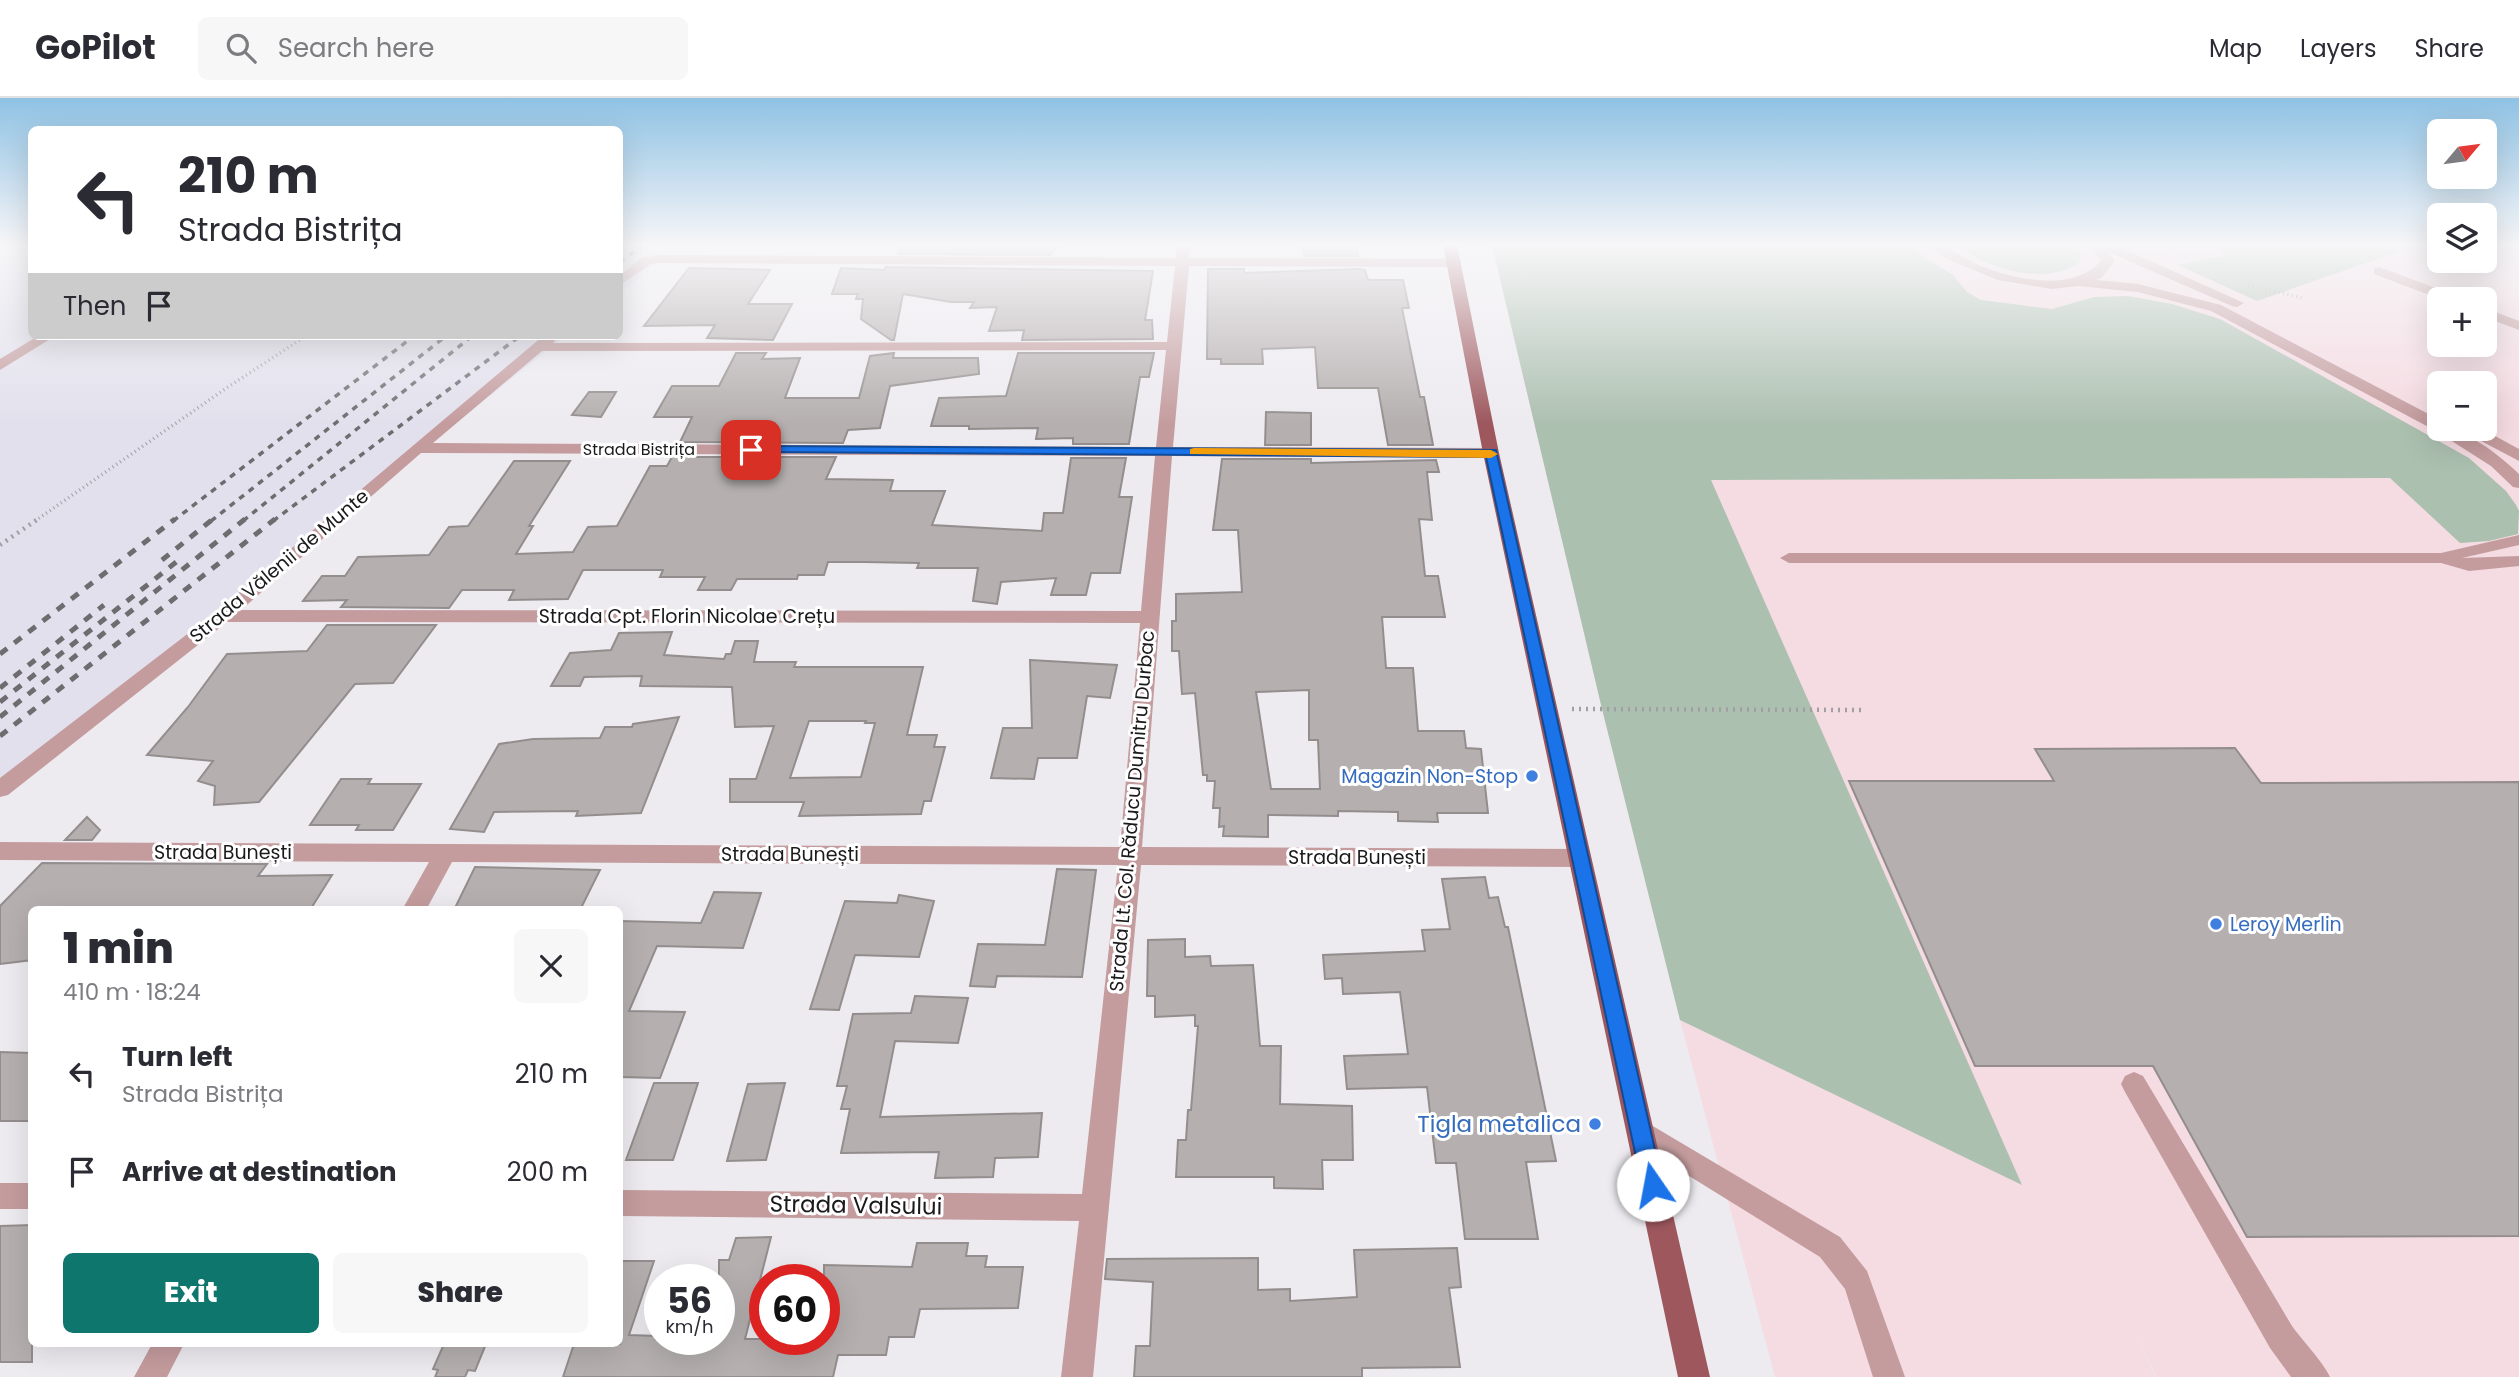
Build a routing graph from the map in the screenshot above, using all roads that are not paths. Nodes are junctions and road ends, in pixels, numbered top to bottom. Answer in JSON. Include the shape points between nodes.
{"nodes":[{"id":1,"x":1178,"y":305,"type":"edge"},
{"id":2,"x":1462,"y":305,"type":"edge"},
{"id":3,"x":2203,"y":305,"type":"edge"},
{"id":4,"x":2240,"y":305,"type":"edge"},
{"id":5,"x":2497,"y":317,"type":"edge"},
{"id":6,"x":2519,"y":326,"type":"edge"},
{"id":7,"x":41,"y":340,"type":"edge"},
{"id":8,"x":546,"y":341,"type":"edge"},
{"id":9,"x":1174,"y":346,"type":"junction"},
{"id":10,"x":0,"y":365,"type":"edge"},
{"id":11,"x":2427,"y":406,"type":"edge"},
{"id":12,"x":2427,"y":421,"type":"edge"},
{"id":13,"x":2462,"y":441,"type":"edge"},
{"id":14,"x":2491,"y":441,"type":"edge"},
{"id":15,"x":417,"y":448,"type":"junction"},
{"id":16,"x":1164,"y":452,"type":"junction"},
{"id":17,"x":1491,"y":453,"type":"junction"},
{"id":18,"x":2519,"y":456,"type":"edge"},
{"id":19,"x":2519,"y":483,"type":"edge"},
{"id":20,"x":2519,"y":540,"type":"edge"},
{"id":21,"x":1789,"y":558,"type":"dead end"},
{"id":22,"x":2441,"y":558,"type":"junction"},
{"id":23,"x":2519,"y":561,"type":"edge"},
{"id":24,"x":223,"y":616,"type":"junction"},
{"id":25,"x":1150,"y":617,"type":"junction"},
{"id":26,"x":0,"y":789,"type":"edge"},
{"id":27,"x":0,"y":850,"type":"edge"},
{"id":28,"x":445,"y":853,"type":"junction"},
{"id":29,"x":1129,"y":856,"type":"junction"},
{"id":30,"x":1580,"y":858,"type":"junction"},
{"id":31,"x":416,"y":906,"type":"edge"},
{"id":32,"x":2134,"y":1084,"type":"dead end"},
{"id":33,"x":1641,"y":1131,"type":"junction"},
{"id":34,"x":0,"y":1195,"type":"edge"},
{"id":35,"x":28,"y":1196,"type":"edge"},
{"id":36,"x":623,"y":1203,"type":"edge"},
{"id":37,"x":1092,"y":1208,"type":"junction"},
{"id":38,"x":167,"y":1347,"type":"edge"},
{"id":39,"x":150,"y":1377,"type":"edge"},
{"id":40,"x":1077,"y":1377,"type":"edge"},
{"id":41,"x":1694,"y":1377,"type":"edge"},
{"id":42,"x":1889,"y":1377,"type":"edge"},
{"id":43,"x":2314,"y":1377,"type":"edge"}],
"edges":[{"from":1,"to":9,"type":"street","name":"Strada Lt. Col. Răducu Dumitru Durbac"},
{"from":2,"to":17,"type":"main road"},
{"from":3,"to":12,"type":"street"},
{"from":4,"to":11,"type":"street"},
{"from":5,"to":6,"type":"street"},
{"from":7,"to":10,"type":"street"},
{"from":8,"to":9,"type":"street"},
{"from":8,"to":15,"type":"street","name":"Strada Vălenii de Munte"},
{"from":9,"to":16,"type":"street","name":"Strada Lt. Col. Răducu Dumitru Durbac"},
{"from":13,"to":19,"type":"street","via":[[2497,462]]},
{"from":14,"to":18,"type":"street"},
{"from":15,"to":16,"type":"street","name":"Strada Bistrița"},
{"from":15,"to":24,"type":"street","name":"Strada Vălenii de Munte"},
{"from":16,"to":17,"type":"street","name":"Strada Bistrița"},
{"from":16,"to":25,"type":"street","name":"Strada Lt. Col. Răducu Dumitru Durbac"},
{"from":17,"to":30,"type":"main road"},
{"from":20,"to":22,"type":"street"},
{"from":21,"to":22,"type":"street"},
{"from":22,"to":23,"type":"street","via":[[2469,565]]},
{"from":24,"to":25,"type":"street","name":"Strada Cpt. Florin Nicolae Crețu"},
{"from":24,"to":26,"type":"street","name":"Strada Vălenii de Munte"},
{"from":25,"to":29,"type":"street","name":"Strada Lt. Col. Răducu Dumitru Durbac"},
{"from":27,"to":28,"type":"street","name":"Strada Bunești"},
{"from":28,"to":29,"type":"street","name":"Strada Bunești"},
{"from":28,"to":31,"type":"street"},
{"from":29,"to":30,"type":"street","name":"Strada Bunești"},
{"from":29,"to":37,"type":"street","name":"Strada Lt. Col. Răducu Dumitru Durbac"},
{"from":30,"to":33,"type":"main road"},
{"from":32,"to":43,"type":"street","via":[[2281,1337]]},
{"from":33,"to":41,"type":"main road"},
{"from":33,"to":42,"type":"street","via":[[1830,1247],[1857,1281]]},
{"from":34,"to":35,"type":"street"},
{"from":36,"to":37,"type":"street","name":"Strada Valsului"},
{"from":37,"to":40,"type":"street","name":"Strada Lt. Col. Răducu Dumitru Durbac"},
{"from":38,"to":39,"type":"street"}]}
